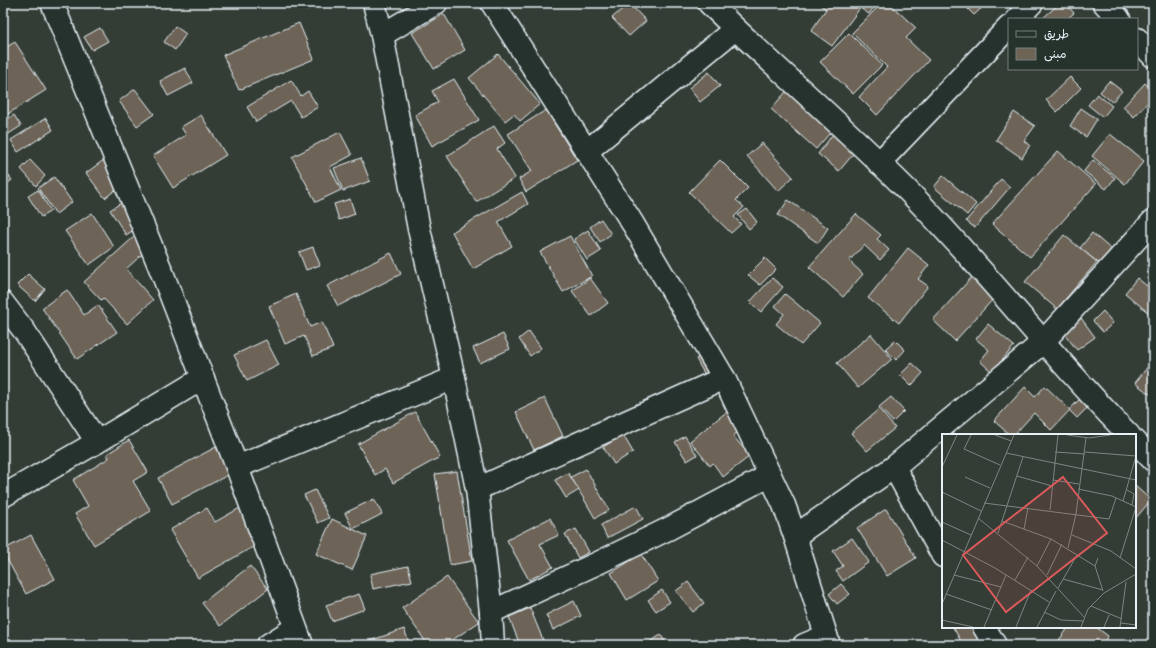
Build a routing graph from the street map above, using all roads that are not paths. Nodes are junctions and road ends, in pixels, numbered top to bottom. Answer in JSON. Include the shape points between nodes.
{"nodes":[{"id":1,"x":52,"y":3,"type":"edge"},
{"id":2,"x":374,"y":3,"type":"edge"},
{"id":3,"x":436,"y":3,"type":"edge"},
{"id":4,"x":492,"y":3,"type":"edge"},
{"id":5,"x":709,"y":3,"type":"edge"},
{"id":6,"x":1104,"y":3,"type":"edge"},
{"id":7,"x":1118,"y":18,"type":"edge"},
{"id":8,"x":1008,"y":28,"type":"edge"},
{"id":9,"x":735,"y":29,"type":"junction"},
{"id":10,"x":382,"y":35,"type":"junction"},
{"id":11,"x":1138,"y":39,"type":"edge"},
{"id":12,"x":1153,"y":56,"type":"edge"},
{"id":13,"x":587,"y":151,"type":"junction"},
{"id":14,"x":879,"y":163,"type":"junction"},
{"id":15,"x":1153,"y":221,"type":"edge"},
{"id":16,"x":3,"y":303,"type":"edge"},
{"id":17,"x":1043,"y":342,"type":"junction"},
{"id":18,"x":202,"y":378,"type":"junction"},
{"id":19,"x":454,"y":378,"type":"junction"},
{"id":20,"x":724,"y":378,"type":"junction"},
{"id":21,"x":1128,"y":434,"type":"edge"},
{"id":22,"x":97,"y":442,"type":"junction"},
{"id":23,"x":1136,"y":442,"type":"edge"},
{"id":24,"x":1153,"y":460,"type":"edge"},
{"id":25,"x":237,"y":467,"type":"junction"},
{"id":26,"x":894,"y":467,"type":"junction"},
{"id":27,"x":770,"y":475,"type":"junction"},
{"id":28,"x":478,"y":489,"type":"junction"},
{"id":29,"x":3,"y":496,"type":"edge"},
{"id":30,"x":795,"y":536,"type":"junction"},
{"id":31,"x":942,"y":554,"type":"edge"},
{"id":32,"x":491,"y":612,"type":"junction"},
{"id":33,"x":985,"y":628,"type":"edge"},
{"id":34,"x":298,"y":637,"type":"edge"},
{"id":35,"x":827,"y":641,"type":"edge"},
{"id":36,"x":268,"y":645,"type":"edge"},
{"id":37,"x":493,"y":645,"type":"edge"},
{"id":38,"x":804,"y":645,"type":"edge"},
{"id":39,"x":995,"y":645,"type":"edge"}],
"edges":[{"from":1,"to":18,"type":"street","via":[[163,275]]},
{"from":2,"to":10,"type":"street"},
{"from":3,"to":10,"type":"street"},
{"from":4,"to":13,"type":"street"},
{"from":5,"to":9,"type":"street"},
{"from":6,"to":7,"type":"street"},
{"from":8,"to":14,"type":"street"},
{"from":9,"to":13,"type":"street"},
{"from":9,"to":14,"type":"street"},
{"from":10,"to":19,"type":"street","via":[[419,229]]},
{"from":11,"to":12,"type":"street"},
{"from":13,"to":20,"type":"street"},
{"from":14,"to":17,"type":"street","via":[[954,241]]},
{"from":15,"to":17,"type":"street"},
{"from":16,"to":22,"type":"street"},
{"from":17,"to":21,"type":"street"},
{"from":17,"to":26,"type":"street"},
{"from":18,"to":22,"type":"street"},
{"from":18,"to":25,"type":"street"},
{"from":19,"to":25,"type":"street"},
{"from":19,"to":28,"type":"street"},
{"from":20,"to":27,"type":"street"},
{"from":20,"to":28,"type":"street"},
{"from":22,"to":29,"type":"street"},
{"from":23,"to":24,"type":"street"},
{"from":25,"to":34,"type":"street"},
{"from":26,"to":30,"type":"street"},
{"from":26,"to":31,"type":"street"},
{"from":27,"to":30,"type":"street"},
{"from":27,"to":32,"type":"street","via":[[663,531]]},
{"from":28,"to":32,"type":"street"},
{"from":30,"to":35,"type":"street"},
{"from":32,"to":37,"type":"street"},
{"from":33,"to":39,"type":"street"},
{"from":34,"to":36,"type":"street"},
{"from":35,"to":38,"type":"street"}]}
